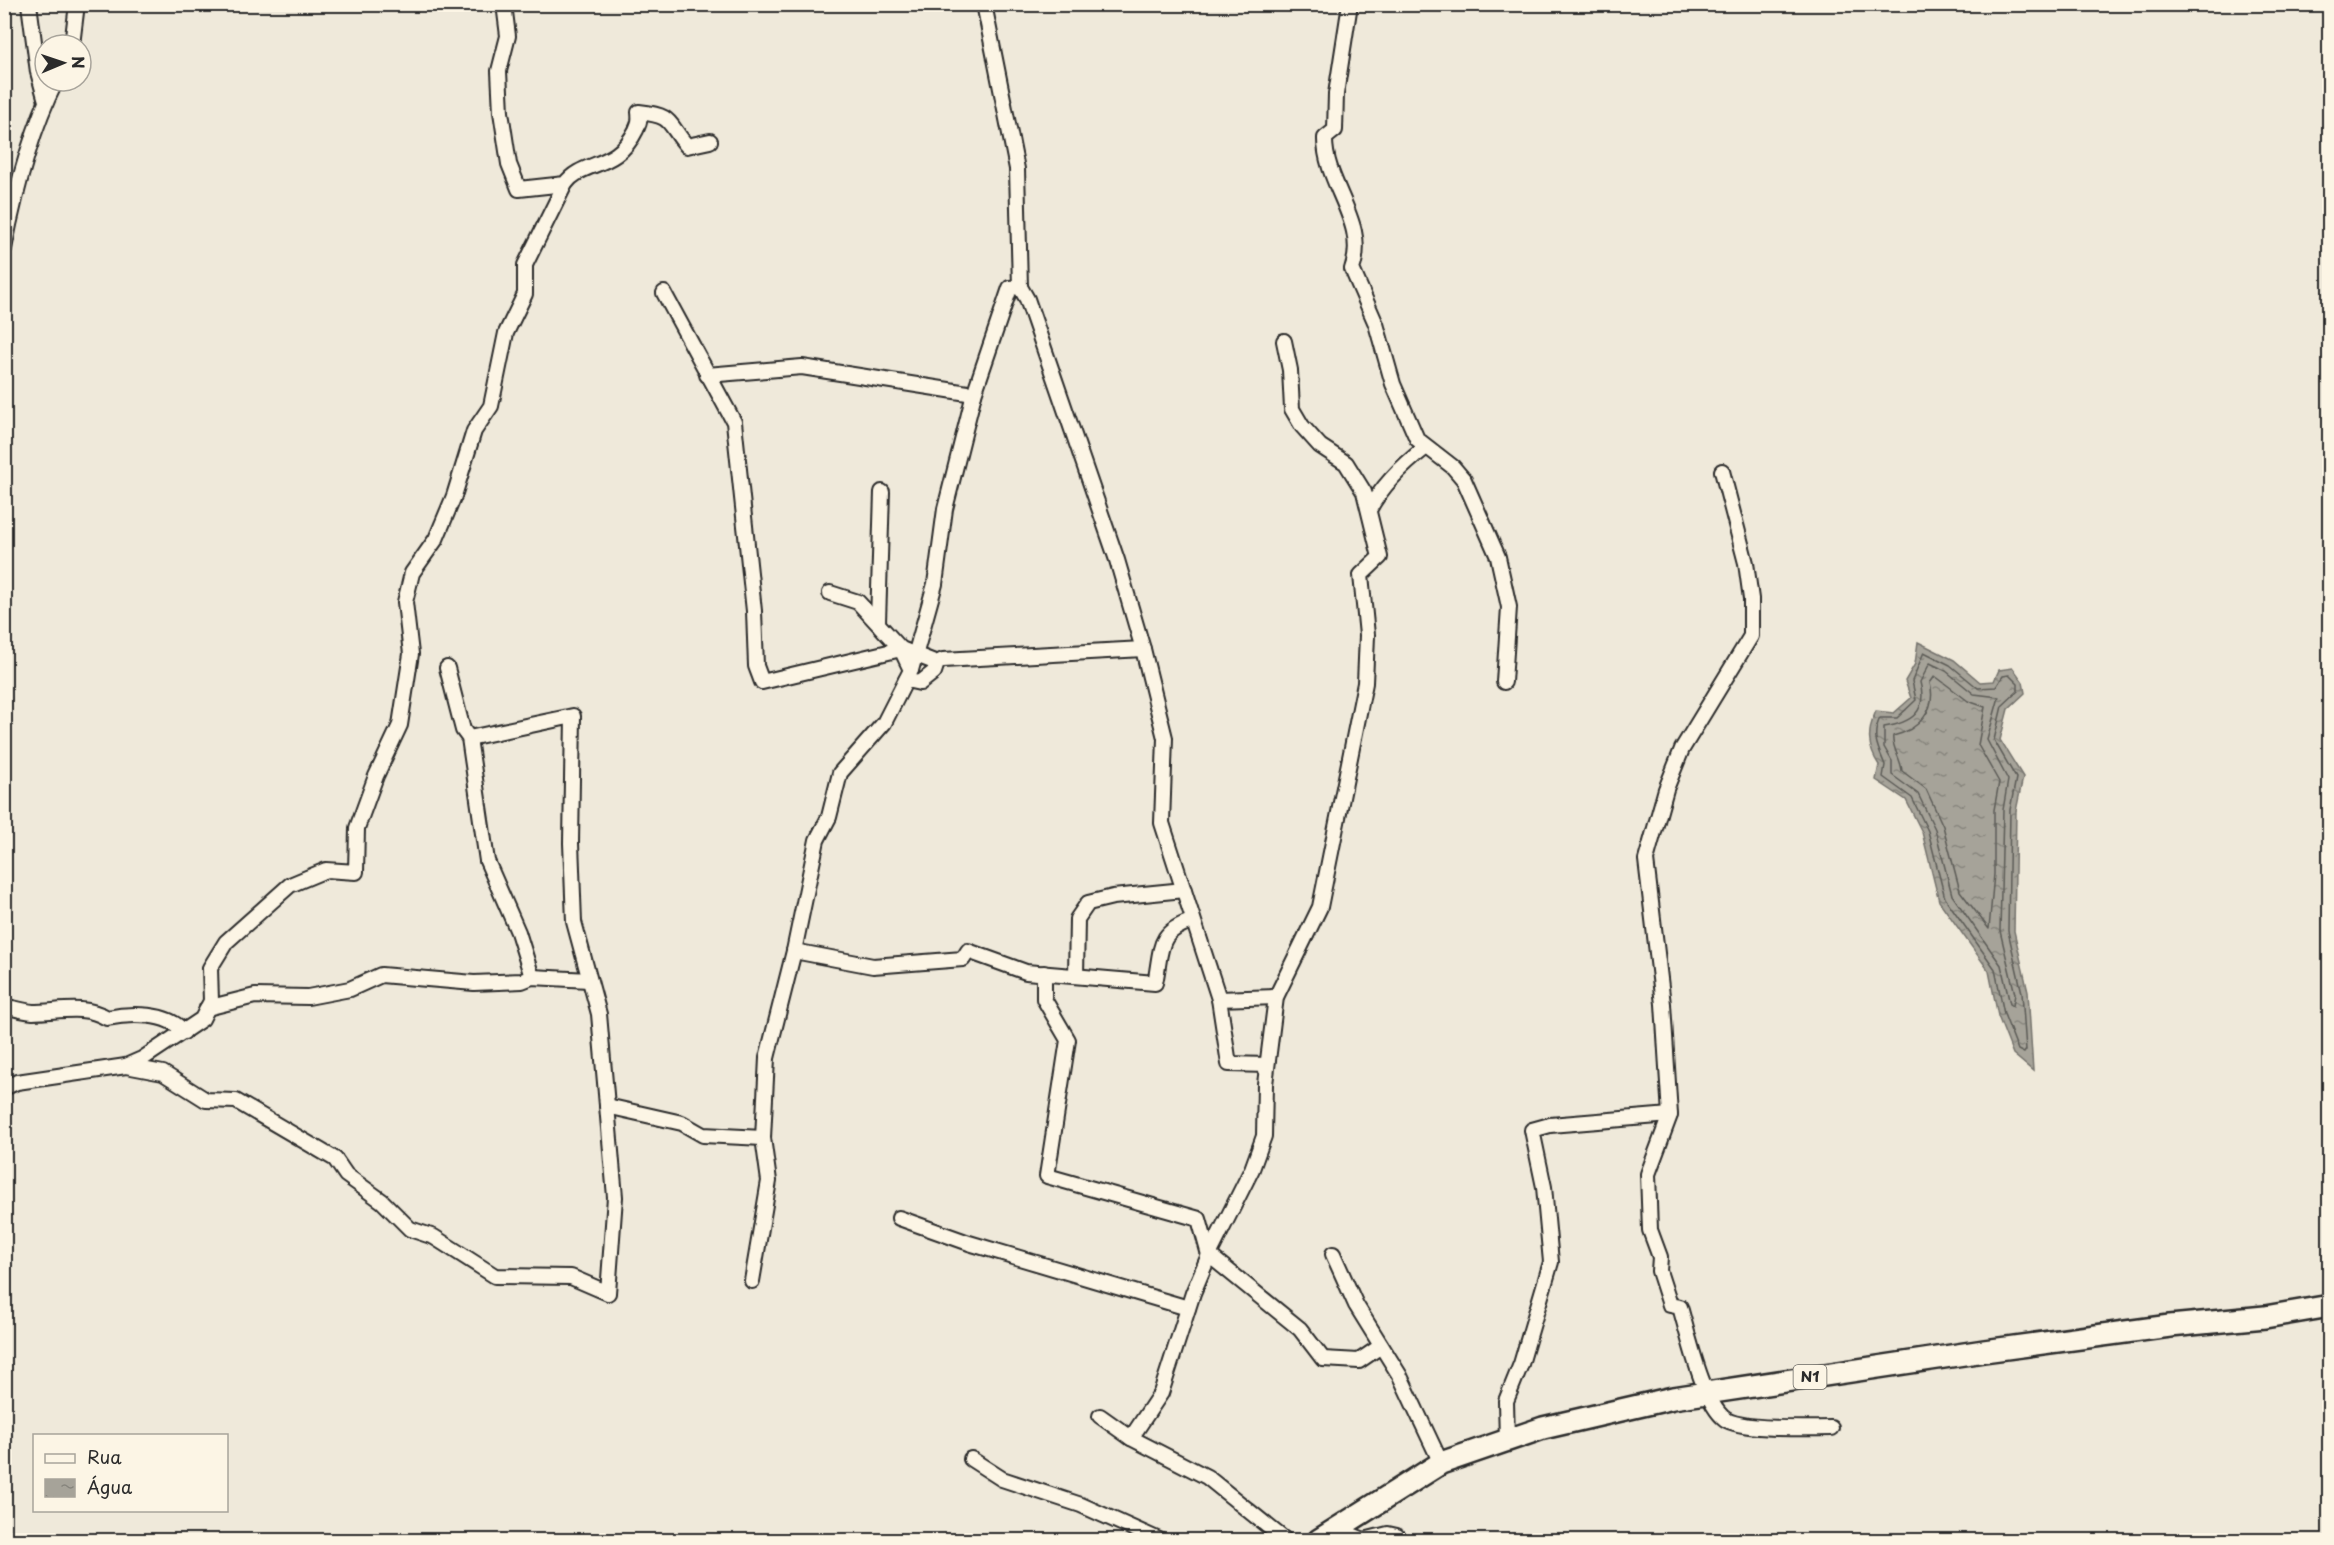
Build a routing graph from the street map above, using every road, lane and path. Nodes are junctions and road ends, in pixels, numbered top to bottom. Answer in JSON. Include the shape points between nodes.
{"nodes":[{"id":1,"x":29,"y":4,"type":"edge"},
{"id":2,"x":77,"y":4,"type":"edge"},
{"id":3,"x":504,"y":4,"type":"edge"},
{"id":4,"x":984,"y":4,"type":"edge"},
{"id":5,"x":1350,"y":4,"type":"edge"},
{"id":6,"x":73,"y":33,"type":"edge"},
{"id":7,"x":50,"y":93,"type":"edge"},
{"id":8,"x":46,"y":101,"type":"junction"},
{"id":9,"x":711,"y":141,"type":"dead end"},
{"id":10,"x":565,"y":184,"type":"junction"},
{"id":11,"x":4,"y":249,"type":"edge"},
{"id":12,"x":1020,"y":287,"type":"junction"},
{"id":13,"x":664,"y":293,"type":"dead end"},
{"id":14,"x":1284,"y":341,"type":"dead end"},
{"id":15,"x":707,"y":375,"type":"junction"},
{"id":16,"x":974,"y":394,"type":"junction"},
{"id":17,"x":1425,"y":448,"type":"junction"},
{"id":18,"x":1722,"y":471,"type":"dead end"},
{"id":19,"x":882,"y":492,"type":"dead end"},
{"id":20,"x":1369,"y":510,"type":"junction"},
{"id":21,"x":830,"y":593,"type":"dead end"},
{"id":22,"x":878,"y":622,"type":"junction"},
{"id":23,"x":901,"y":649,"type":"junction"},
{"id":24,"x":1143,"y":649,"type":"junction"},
{"id":25,"x":937,"y":663,"type":"junction"},
{"id":26,"x":447,"y":668,"type":"dead end"},
{"id":27,"x":910,"y":669,"type":"junction"},
{"id":28,"x":1504,"y":682,"type":"dead end"},
{"id":29,"x":469,"y":738,"type":"junction"},
{"id":30,"x":1184,"y":890,"type":"junction"},
{"id":31,"x":1192,"y":921,"type":"junction"},
{"id":32,"x":794,"y":951,"type":"junction"},
{"id":33,"x":1044,"y":973,"type":"junction"},
{"id":34,"x":1076,"y":976,"type":"junction"},
{"id":35,"x":532,"y":977,"type":"junction"},
{"id":36,"x":589,"y":980,"type":"junction"},
{"id":37,"x":1276,"y":997,"type":"junction"},
{"id":38,"x":1219,"y":999,"type":"junction"},
{"id":39,"x":4,"y":1006,"type":"edge"},
{"id":40,"x":207,"y":1008,"type":"junction"},
{"id":41,"x":184,"y":1032,"type":"junction"},
{"id":42,"x":1267,"y":1065,"type":"junction"},
{"id":43,"x":126,"y":1066,"type":"junction"},
{"id":44,"x":4,"y":1088,"type":"edge"},
{"id":45,"x":608,"y":1106,"type":"junction"},
{"id":46,"x":1670,"y":1115,"type":"junction"},
{"id":47,"x":763,"y":1138,"type":"junction"},
{"id":48,"x":899,"y":1218,"type":"dead end"},
{"id":49,"x":1333,"y":1254,"type":"dead end"},
{"id":50,"x":1209,"y":1255,"type":"junction"},
{"id":51,"x":752,"y":1281,"type":"dead end"},
{"id":52,"x":2330,"y":1306,"type":"edge"},
{"id":53,"x":1188,"y":1308,"type":"junction"},
{"id":54,"x":1381,"y":1346,"type":"junction"},
{"id":55,"x":1706,"y":1393,"type":"junction"},
{"id":56,"x":1100,"y":1416,"type":"dead end"},
{"id":57,"x":1831,"y":1428,"type":"dead end"},
{"id":58,"x":1131,"y":1438,"type":"junction"},
{"id":59,"x":1507,"y":1440,"type":"junction"},
{"id":60,"x":971,"y":1459,"type":"dead end"},
{"id":61,"x":1441,"y":1463,"type":"junction"},
{"id":62,"x":1328,"y":1535,"type":"edge"},
{"id":63,"x":1397,"y":1536,"type":"dead end"},
{"id":64,"x":1159,"y":1540,"type":"edge"},
{"id":65,"x":1285,"y":1540,"type":"edge"}],
"edges":[{"from":1,"to":8,"type":"street"},
{"from":2,"to":6,"type":"street"},
{"from":3,"to":10,"type":"street","via":[[508,36],[499,71],[501,112],[515,183],[519,189]]},
{"from":4,"to":12,"type":"street","via":[[1017,169]]},
{"from":5,"to":17,"type":"street","via":[[1336,94],[1335,130],[1325,138],[1325,154],[1354,227],[1358,254],[1352,269],[1376,324],[1392,384],[1417,440]]},
{"from":7,"to":8,"type":"street"},
{"from":8,"to":11,"type":"street"},
{"from":9,"to":10,"type":"street","via":[[687,146],[667,118],[639,112],[640,121],[632,140],[622,151],[606,163],[570,177]]},
{"from":10,"to":40,"type":"street","via":[[525,265],[525,294],[506,333],[491,406],[474,431],[436,539],[412,573],[405,602],[411,654],[400,725],[357,828],[356,872],[326,870],[290,885],[226,942],[210,968],[211,1001]]},
{"from":12,"to":16,"type":"street","via":[[1010,288]]},
{"from":12,"to":24,"type":"street","via":[[1117,560]]},
{"from":13,"to":15,"type":"street"},
{"from":14,"to":20,"type":"street","via":[[1292,409],[1320,446],[1346,463],[1364,492]]},
{"from":15,"to":16,"type":"street","via":[[802,368]]},
{"from":15,"to":23,"type":"street","via":[[734,422],[756,666],[762,682]]},
{"from":16,"to":27,"type":"street","via":[[945,509],[935,584]]},
{"from":17,"to":20,"type":"street","via":[[1377,496]]},
{"from":17,"to":28,"type":"street","via":[[1464,480],[1498,557],[1509,607]]},
{"from":18,"to":46,"type":"street","via":[[1746,563],[1751,636],[1682,749],[1646,860],[1663,1004]]},
{"from":19,"to":22,"type":"street"},
{"from":20,"to":37,"type":"street","via":[[1380,557],[1361,575],[1367,635],[1363,694],[1320,908]]},
{"from":21,"to":22,"type":"street","via":[[858,602]]},
{"from":22,"to":23,"type":"street"},
{"from":23,"to":27,"type":"street"},
{"from":24,"to":25,"type":"street"},
{"from":24,"to":30,"type":"street","via":[[1165,738],[1162,823]]},
{"from":25,"to":27,"type":"street"},
{"from":25,"to":27,"type":"street","via":[[934,672],[920,683]]},
{"from":26,"to":29,"type":"street","via":[[463,730]]},
{"from":27,"to":32,"type":"street","via":[[885,723],[840,772],[830,818],[817,840]]},
{"from":29,"to":35,"type":"street","via":[[487,861],[519,932]]},
{"from":29,"to":36,"type":"street","via":[[573,716],[574,922]]},
{"from":30,"to":31,"type":"street"},
{"from":30,"to":34,"type":"street","via":[[1088,903],[1077,919]]},
{"from":31,"to":34,"type":"street","via":[[1174,926],[1164,939],[1155,983]]},
{"from":31,"to":38,"type":"street"},
{"from":32,"to":33,"type":"street","via":[[873,966],[963,959],[968,951],[1026,972]]},
{"from":32,"to":47,"type":"street","via":[[767,1058]]},
{"from":33,"to":34,"type":"street"},
{"from":33,"to":50,"type":"street","via":[[1044,999],[1068,1040],[1047,1176],[1199,1219]]},
{"from":35,"to":36,"type":"street"},
{"from":35,"to":40,"type":"street","via":[[474,983],[381,975],[350,989],[308,997],[255,996]]},
{"from":36,"to":45,"type":"street","via":[[599,1014]]},
{"from":37,"to":38,"type":"street"},
{"from":37,"to":42,"type":"street"},
{"from":38,"to":42,"type":"street","via":[[1229,1064]]},
{"from":39,"to":41,"type":"street","via":[[30,1012],[80,1009],[107,1018],[145,1016],[177,1023]]},
{"from":40,"to":41,"type":"street","via":[[202,1018]]},
{"from":41,"to":43,"type":"street"},
{"from":42,"to":50,"type":"street","via":[[1264,1136]]},
{"from":43,"to":44,"type":"street","via":[[17,1082]]},
{"from":43,"to":45,"type":"street","via":[[163,1073],[206,1100],[236,1101],[335,1159],[346,1175],[410,1229],[434,1238],[495,1276],[571,1277],[608,1293],[615,1197]]},
{"from":45,"to":47,"type":"street","via":[[682,1123],[703,1135]]},
{"from":46,"to":55,"type":"street","via":[[1648,1174],[1650,1230],[1670,1305],[1680,1307]]},
{"from":46,"to":59,"type":"street","via":[[1550,1125],[1532,1130],[1545,1187],[1551,1262],[1506,1401]]},
{"from":47,"to":51,"type":"street","via":[[769,1181]]},
{"from":48,"to":53,"type":"street","via":[[969,1243]]},
{"from":49,"to":54,"type":"street","via":[[1356,1305]]},
{"from":50,"to":53,"type":"street"},
{"from":50,"to":54,"type":"street","via":[[1300,1329],[1323,1359],[1359,1361]]},
{"from":52,"to":55,"type":"highway","number":"N1","via":[[1984,1351]]},
{"from":53,"to":58,"type":"street","via":[[1161,1393]]},
{"from":54,"to":61,"type":"street","via":[[1400,1376]]},
{"from":55,"to":57,"type":"street","via":[[1725,1419],[1756,1426]]},
{"from":55,"to":59,"type":"highway","number":"N1"},
{"from":56,"to":58,"type":"street"},
{"from":58,"to":65,"type":"street","via":[[1207,1477]]},
{"from":59,"to":61,"type":"highway","number":"N1"},
{"from":60,"to":64,"type":"street","via":[[1002,1479],[1081,1504]]},
{"from":61,"to":62,"type":"highway","number":"N1"},
{"from":62,"to":63,"type":"street","via":[[1364,1540],[1388,1534]]}]}
